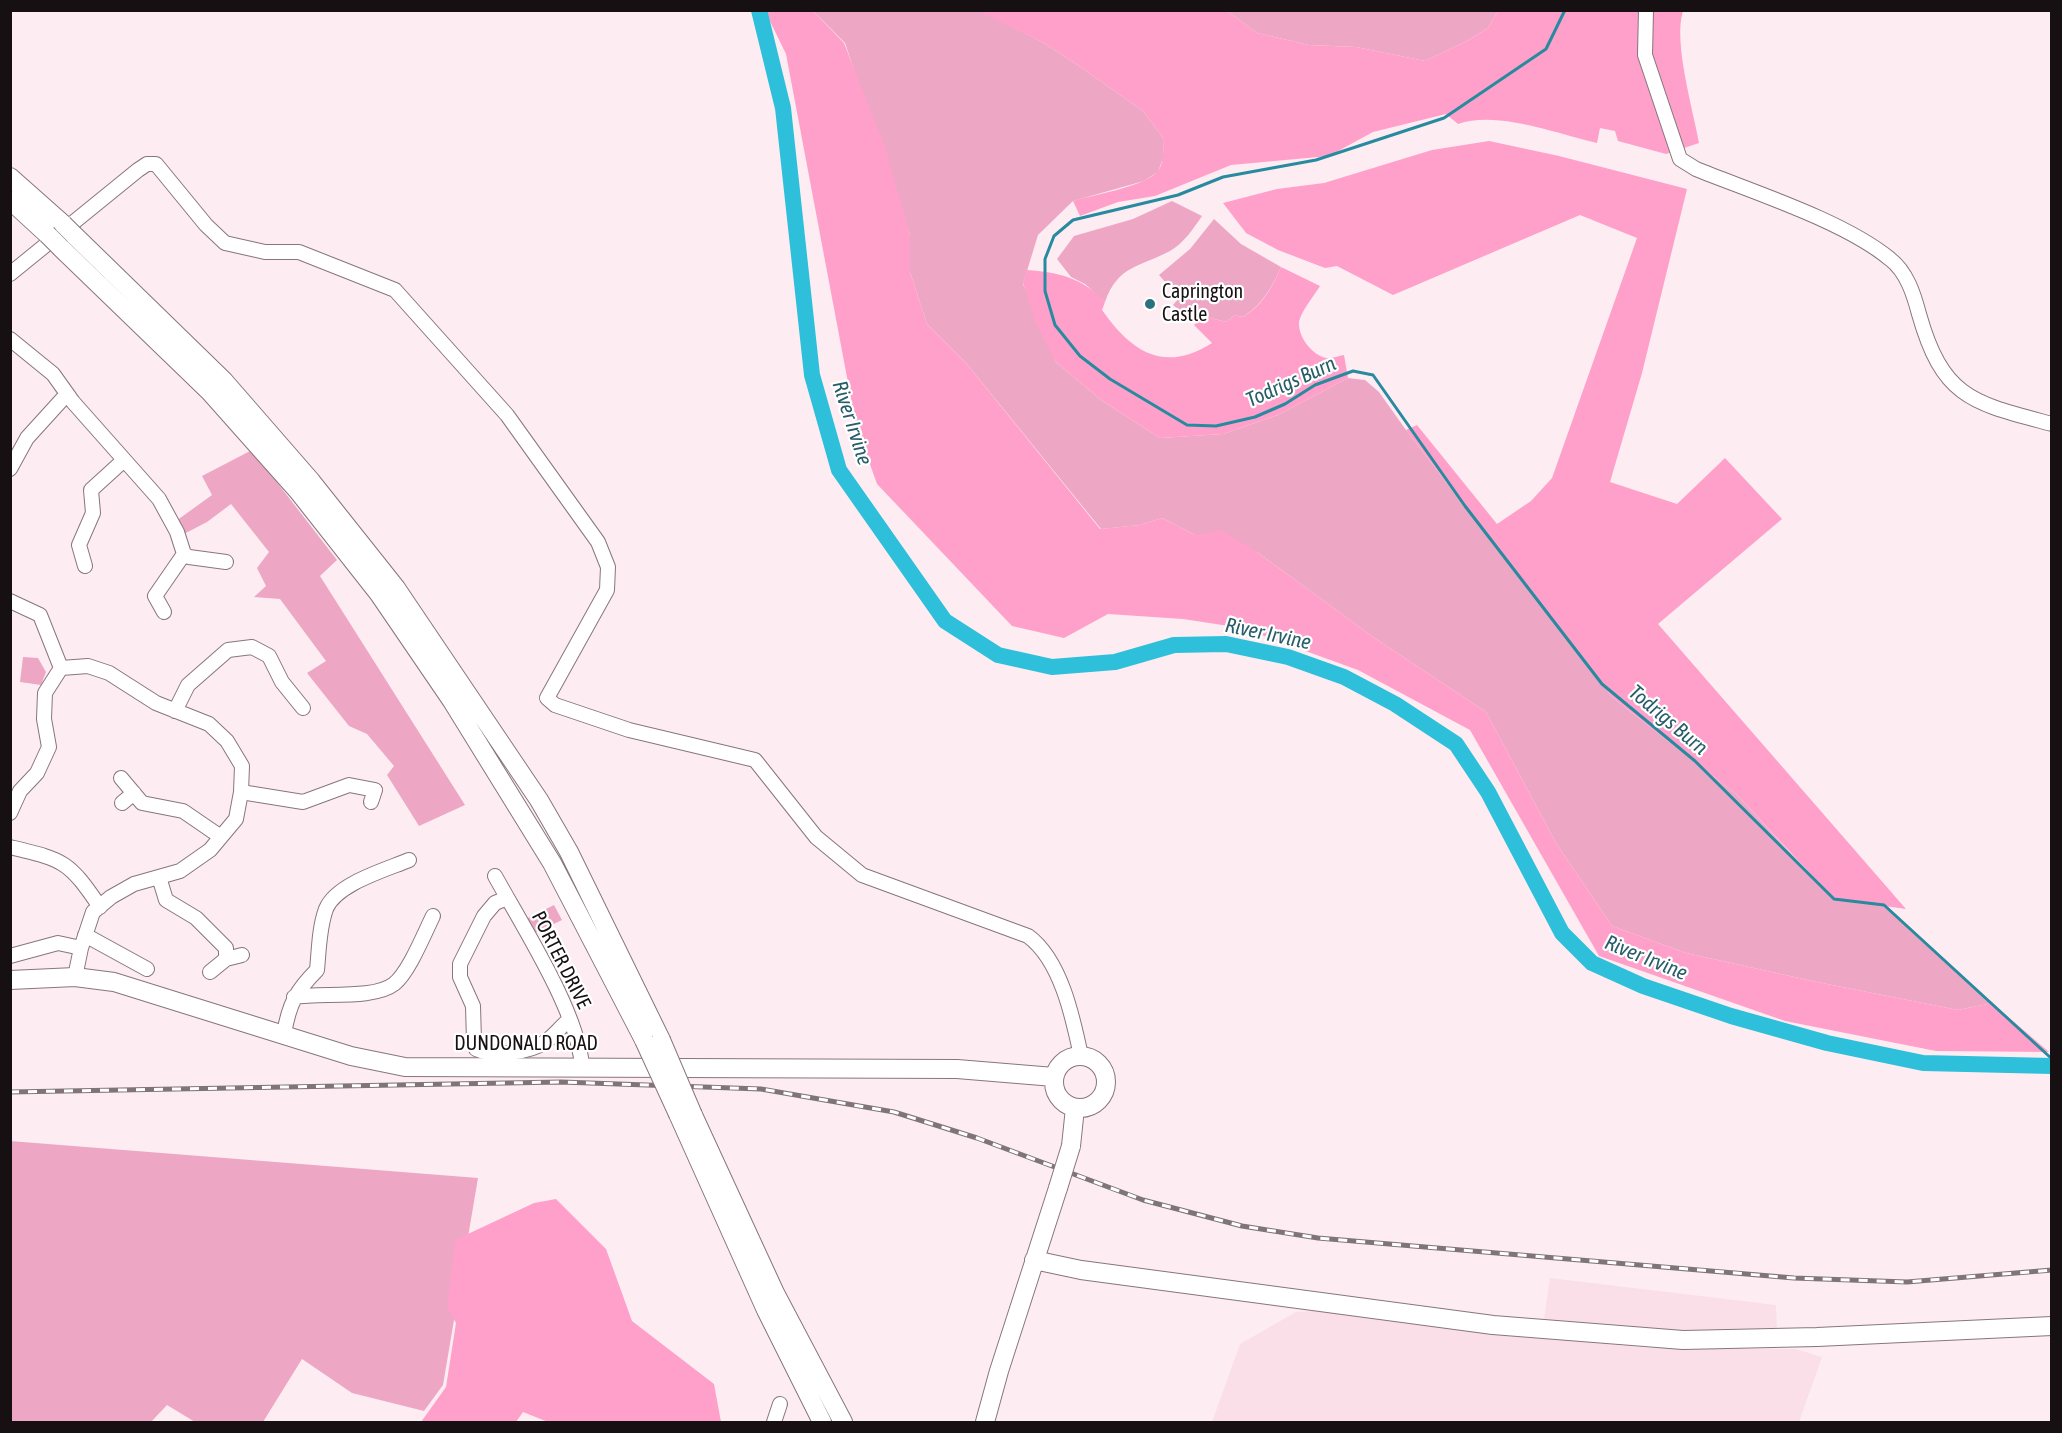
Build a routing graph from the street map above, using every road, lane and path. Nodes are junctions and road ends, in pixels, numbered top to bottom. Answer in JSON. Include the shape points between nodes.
{"nodes":[{"id":1,"x":1646,"y":10,"type":"edge"},
{"id":2,"x":10,"y":177,"type":"edge"},
{"id":3,"x":10,"y":200,"type":"edge"},
{"id":4,"x":14,"y":271,"type":"edge"},
{"id":5,"x":12,"y":344,"type":"edge"},
{"id":6,"x":67,"y":394,"type":"junction"},
{"id":7,"x":2052,"y":424,"type":"edge"},
{"id":8,"x":124,"y":460,"type":"junction"},
{"id":9,"x":10,"y":469,"type":"edge"},
{"id":10,"x":184,"y":554,"type":"junction"},
{"id":11,"x":85,"y":566,"type":"dead end"},
{"id":12,"x":220,"y":566,"type":"dead end"},
{"id":13,"x":10,"y":601,"type":"edge"},
{"id":14,"x":164,"y":612,"type":"dead end"},
{"id":15,"x":61,"y":668,"type":"junction"},
{"id":16,"x":303,"y":708,"type":"dead end"},
{"id":17,"x":175,"y":711,"type":"junction"},
{"id":18,"x":121,"y":778,"type":"dead end"},
{"id":19,"x":377,"y":791,"type":"dead end"},
{"id":20,"x":241,"y":792,"type":"junction"},
{"id":21,"x":134,"y":794,"type":"junction"},
{"id":22,"x":122,"y":803,"type":"dead end"},
{"id":23,"x":10,"y":813,"type":"edge"},
{"id":24,"x":221,"y":837,"type":"junction"},
{"id":25,"x":10,"y":847,"type":"edge"},
{"id":26,"x":409,"y":860,"type":"dead end"},
{"id":27,"x":495,"y":876,"type":"dead end"},
{"id":28,"x":159,"y":877,"type":"junction"},
{"id":29,"x":507,"y":898,"type":"junction"},
{"id":30,"x":100,"y":906,"type":"junction"},
{"id":31,"x":433,"y":916,"type":"dead end"},
{"id":32,"x":83,"y":941,"type":"junction"},
{"id":33,"x":10,"y":956,"type":"edge"},
{"id":34,"x":242,"y":956,"type":"dead end"},
{"id":35,"x":226,"y":959,"type":"junction"},
{"id":36,"x":147,"y":969,"type":"dead end"},
{"id":37,"x":210,"y":972,"type":"dead end"},
{"id":38,"x":75,"y":977,"type":"junction"},
{"id":39,"x":10,"y":980,"type":"edge"},
{"id":40,"x":294,"y":997,"type":"junction"},
{"id":41,"x":570,"y":1019,"type":"junction"},
{"id":42,"x":284,"y":1034,"type":"junction"},
{"id":43,"x":652,"y":1040,"type":"junction"},
{"id":44,"x":1081,"y":1056,"type":"junction"},
{"id":45,"x":582,"y":1066,"type":"junction"},
{"id":46,"x":1054,"y":1077,"type":"junction"},
{"id":47,"x":1075,"y":1108,"type":"junction"},
{"id":48,"x":685,"y":1114,"type":"junction"},
{"id":49,"x":1034,"y":1260,"type":"junction"},
{"id":50,"x":2052,"y":1326,"type":"edge"},
{"id":51,"x":780,"y":1404,"type":"dead end"},
{"id":52,"x":774,"y":1422,"type":"edge"},
{"id":53,"x":822,"y":1422,"type":"edge"},
{"id":54,"x":843,"y":1422,"type":"edge"},
{"id":55,"x":985,"y":1422,"type":"edge"}],
"edges":[{"from":1,"to":7,"type":"street","via":[[1645,56],[1680,159],[1850,233],[1892,260],[1913,290],[1927,342],[1941,371],[1965,396],[1987,407]]},
{"from":2,"to":43,"type":"main road","via":[[224,381],[311,481],[396,588],[539,800],[569,852]]},
{"from":3,"to":43,"type":"main road","bridge":true,"via":[[210,392],[298,491],[379,594],[452,701],[552,863]]},
{"from":4,"to":44,"type":"street","via":[[138,170],[156,164],[225,243],[265,252],[299,252],[395,290],[507,415],[598,542],[608,567],[607,590],[547,698],[555,705],[629,730],[755,760],[816,837],[862,875],[1028,936],[1042,946],[1071,1008]]},
{"from":5,"to":6,"type":"street","via":[[54,374]]},
{"from":6,"to":8,"type":"street","via":[[86,408]]},
{"from":6,"to":9,"type":"street","via":[[27,438]]},
{"from":8,"to":10,"type":"street","via":[[159,499]]},
{"from":8,"to":11,"type":"street","via":[[92,490],[93,513],[73,543]]},
{"from":10,"to":12,"type":"street"},
{"from":10,"to":14,"type":"street","via":[[148,594]]},
{"from":13,"to":15,"type":"street","via":[[40,615]]},
{"from":15,"to":17,"type":"street","via":[[88,666],[109,673],[125,686]]},
{"from":15,"to":23,"type":"street","via":[[45,693],[49,747]]},
{"from":16,"to":17,"type":"street","via":[[282,682],[269,656],[252,647],[228,650],[188,685]]},
{"from":17,"to":20,"type":"street","via":[[209,724],[227,741],[242,766]]},
{"from":18,"to":21,"type":"street"},
{"from":19,"to":20,"type":"street","via":[[349,785],[303,802]]},
{"from":20,"to":24,"type":"street","via":[[236,819]]},
{"from":21,"to":22,"type":"street"},
{"from":21,"to":24,"type":"street","via":[[142,802],[183,811]]},
{"from":24,"to":28,"type":"street","via":[[180,871]]},
{"from":25,"to":30,"type":"street","via":[[61,860],[80,877]]},
{"from":26,"to":40,"type":"street","via":[[348,886],[327,907],[317,970]]},
{"from":27,"to":29,"type":"street","name":"PORTER DRIVE"},
{"from":28,"to":30,"type":"street","via":[[134,884]]},
{"from":28,"to":35,"type":"street","via":[[166,900],[212,933],[226,948]]},
{"from":29,"to":41,"type":"street","name":"PORTER DRIVE"},
{"from":29,"to":41,"type":"street","via":[[495,903],[484,916],[460,964],[460,976],[473,1006],[477,1049],[486,1053],[535,1049]]},
{"from":30,"to":32,"type":"street","via":[[93,912]]},
{"from":31,"to":40,"type":"street","via":[[402,976],[393,985],[376,991]]},
{"from":32,"to":33,"type":"street","via":[[58,943]]},
{"from":32,"to":36,"type":"street"},
{"from":32,"to":38,"type":"street"},
{"from":34,"to":35,"type":"street"},
{"from":35,"to":37,"type":"street"},
{"from":38,"to":39,"type":"main road","name":"DUNDONALD ROAD"},
{"from":38,"to":42,"type":"main road","name":"DUNDONALD ROAD","via":[[114,982]]},
{"from":40,"to":42,"type":"street"},
{"from":41,"to":45,"type":"street","name":"PORTER DRIVE"},
{"from":42,"to":45,"type":"main road","name":"DUNDONALD ROAD","via":[[351,1056],[405,1067]]},
{"from":43,"to":48,"type":"main road","bridge":true},
{"from":44,"to":46,"type":"main road","via":[[1064,1062]]},
{"from":44,"to":47,"type":"main road","via":[[1098,1064],[1106,1082],[1100,1100]]},
{"from":45,"to":46,"type":"main road","name":"DUNDONALD ROAD","via":[[957,1069]]},
{"from":46,"to":47,"type":"main road","via":[[1059,1098]]},
{"from":47,"to":49,"type":"main road","bridge":true,"via":[[1071,1146]]},
{"from":48,"to":53,"type":"main road","via":[[766,1310]]},
{"from":48,"to":54,"type":"main road"},
{"from":49,"to":50,"type":"main road","via":[[1093,1272],[1493,1325],[1683,1340]]},
{"from":49,"to":55,"type":"main road"},
{"from":51,"to":52,"type":"street"}]}
